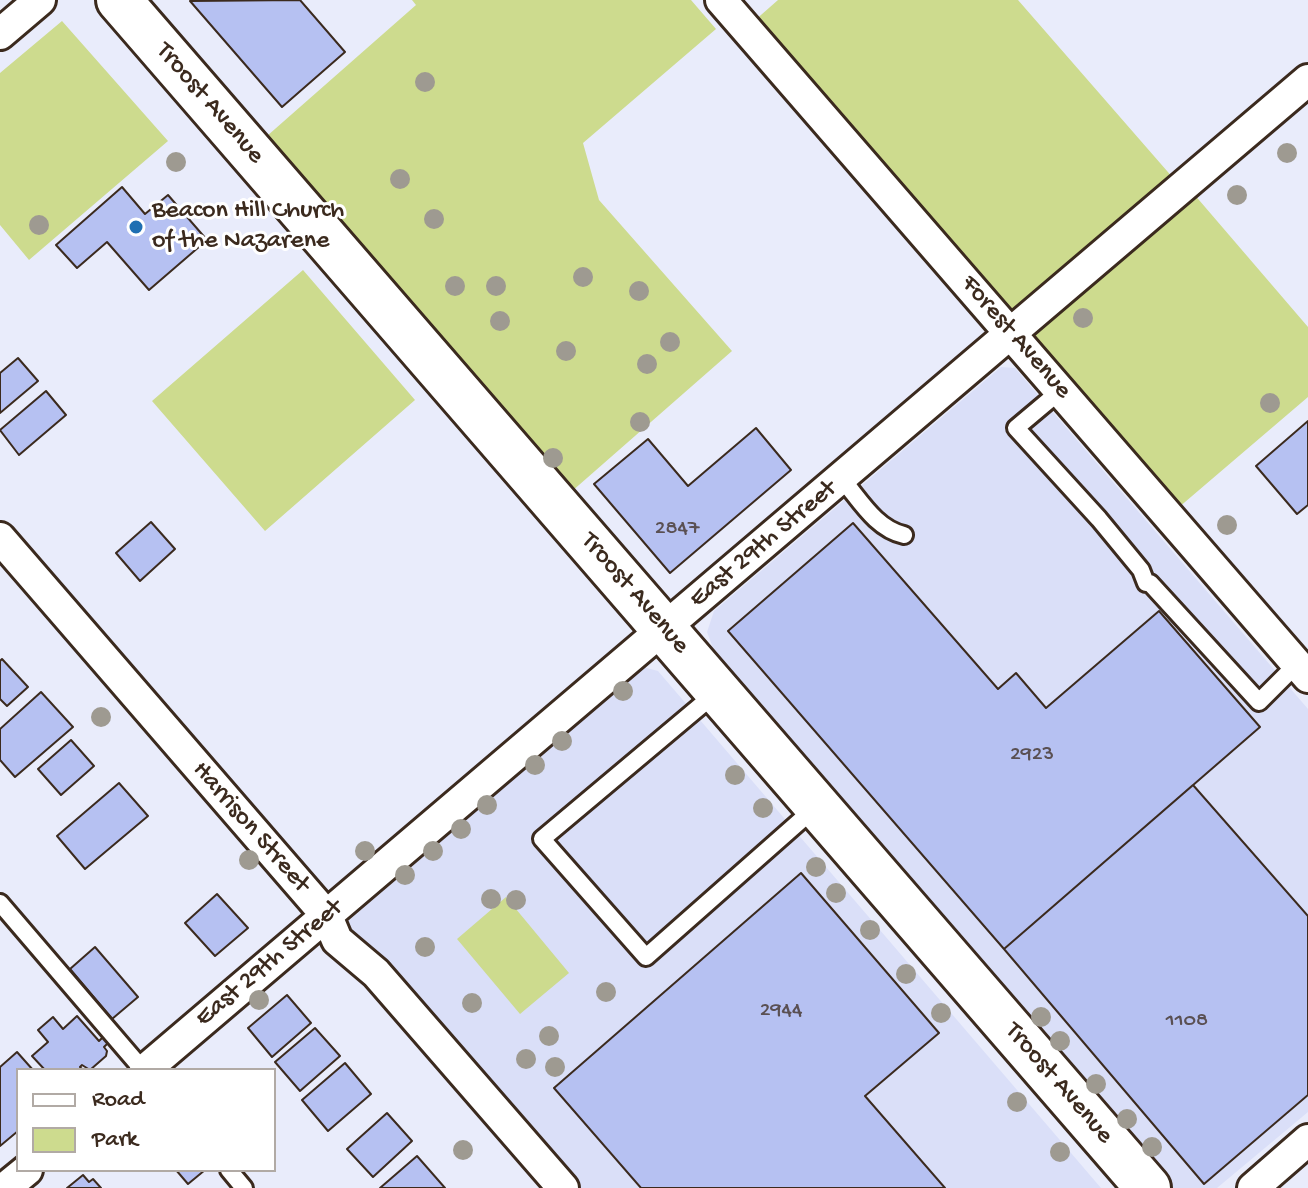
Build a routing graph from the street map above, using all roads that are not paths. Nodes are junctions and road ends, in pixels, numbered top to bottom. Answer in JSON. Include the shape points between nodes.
{"nodes":[{"id":1,"x":40,"y":0,"type":"edge"},
{"id":2,"x":119,"y":0,"type":"edge"},
{"id":3,"x":721,"y":0,"type":"edge"},
{"id":4,"x":0,"y":34,"type":"edge"},
{"id":5,"x":1308,"y":80,"type":"edge"},
{"id":6,"x":1011,"y":334,"type":"junction"},
{"id":7,"x":1060,"y":391,"type":"junction"},
{"id":8,"x":842,"y":479,"type":"junction"},
{"id":9,"x":904,"y":535,"type":"dead end"},
{"id":10,"x":0,"y":538,"type":"edge"},
{"id":11,"x":665,"y":630,"type":"junction"},
{"id":12,"x":1303,"y":671,"type":"edge"},
{"id":13,"x":718,"y":691,"type":"junction"},
{"id":14,"x":817,"y":805,"type":"junction"},
{"id":15,"x":0,"y":903,"type":"edge"},
{"id":16,"x":327,"y":916,"type":"junction"},
{"id":17,"x":142,"y":1068,"type":"edge"},
{"id":18,"x":146,"y":1068,"type":"edge"},
{"id":19,"x":1308,"y":1140,"type":"edge"},
{"id":20,"x":25,"y":1172,"type":"edge"},
{"id":21,"x":231,"y":1172,"type":"edge"},
{"id":22,"x":5,"y":1188,"type":"edge"},
{"id":23,"x":244,"y":1188,"type":"edge"},
{"id":24,"x":563,"y":1188,"type":"edge"},
{"id":25,"x":1148,"y":1188,"type":"edge"},
{"id":26,"x":1253,"y":1188,"type":"edge"}],
"edges":[{"from":1,"to":4,"type":"street"},
{"from":2,"to":11,"type":"main road","name":"Troost Avenue"},
{"from":3,"to":6,"type":"street","name":"Forest Avenue"},
{"from":5,"to":6,"type":"street","name":"East 29th Street"},
{"from":6,"to":7,"type":"street","name":"Forest Avenue"},
{"from":6,"to":8,"type":"street","name":"East 29th Street"},
{"from":7,"to":12,"type":"street","name":"Forest Avenue"},
{"from":7,"to":12,"type":"lane","via":[[1016,428],[1099,519],[1146,583],[1259,702]]},
{"from":8,"to":9,"type":"lane","via":[[879,523]]},
{"from":8,"to":11,"type":"street","name":"East 29th Street"},
{"from":10,"to":16,"type":"street","name":"Harrison Street"},
{"from":11,"to":13,"type":"main road","name":"Troost Avenue"},
{"from":11,"to":16,"type":"street","name":"East 29th Street"},
{"from":13,"to":14,"type":"main road","name":"Troost Avenue"},
{"from":13,"to":14,"type":"lane","via":[[542,839],[646,957]]},
{"from":14,"to":25,"type":"main road","name":"Troost Avenue"},
{"from":15,"to":17,"type":"lane"},
{"from":16,"to":18,"type":"street","name":"East 29th Street"},
{"from":16,"to":24,"type":"street","name":"Harrison Street","via":[[337,940],[376,973]]},
{"from":19,"to":26,"type":"street"},
{"from":20,"to":22,"type":"street"},
{"from":21,"to":23,"type":"lane"}]}
